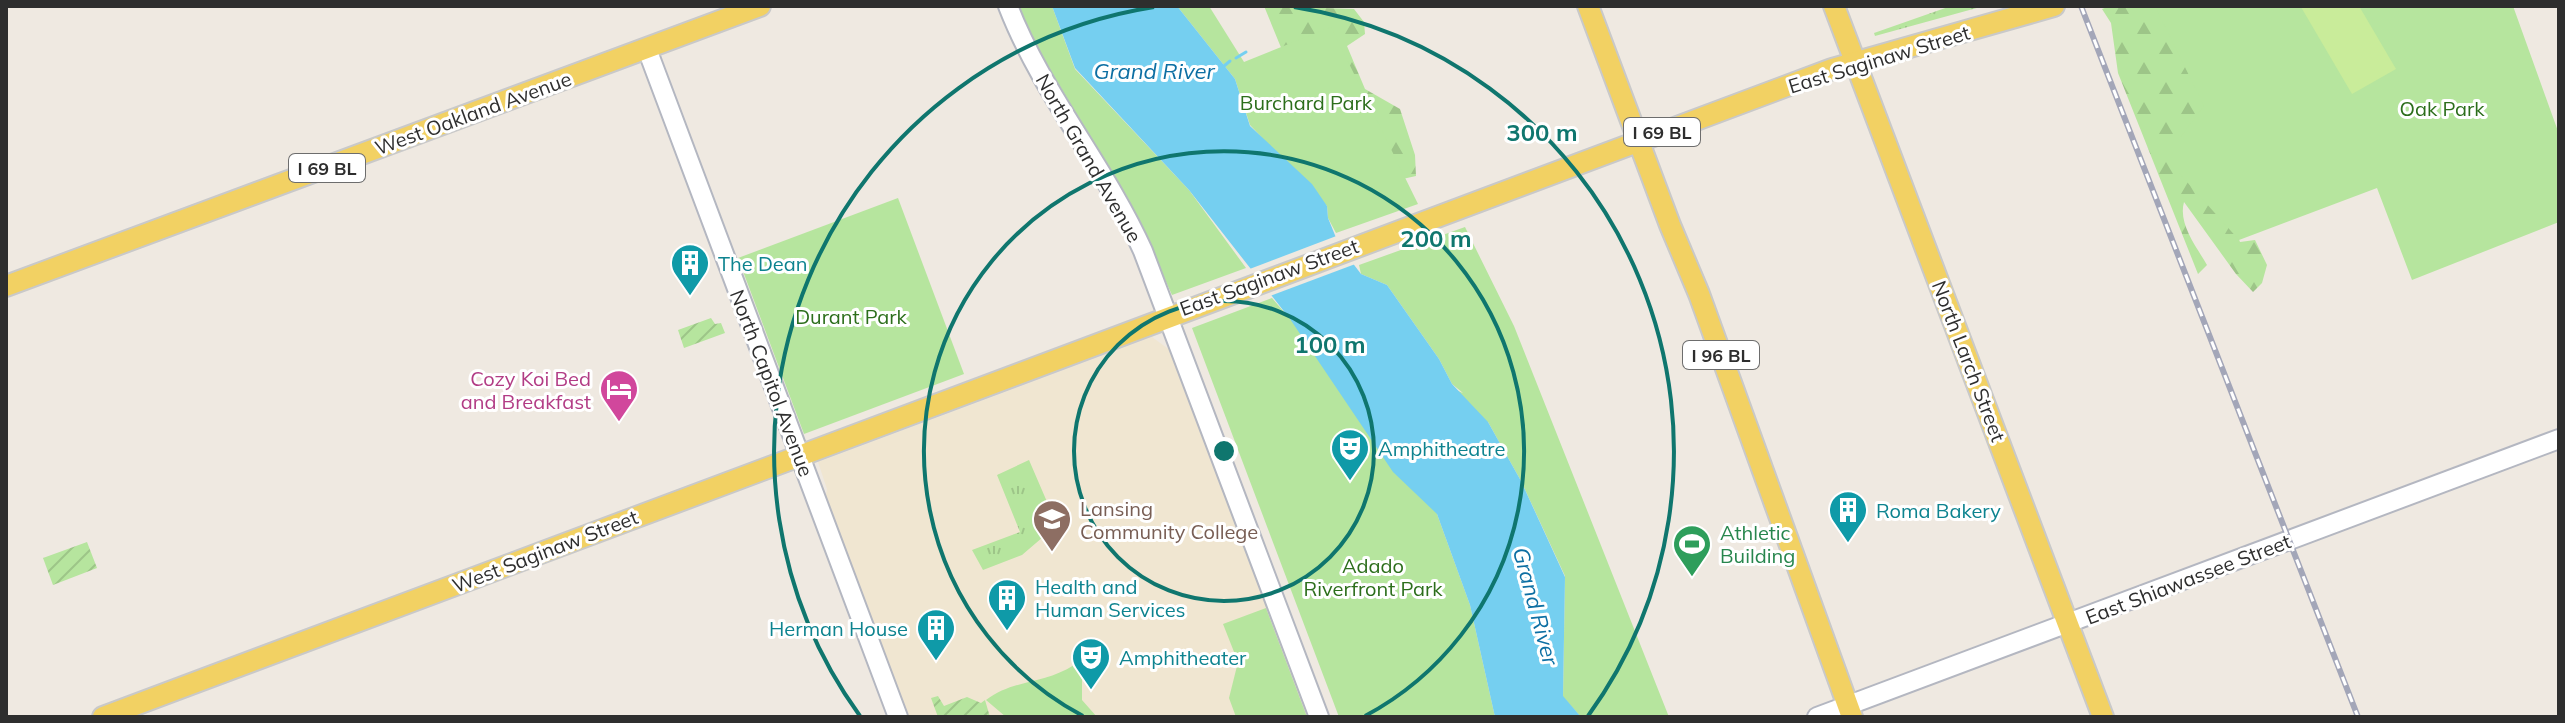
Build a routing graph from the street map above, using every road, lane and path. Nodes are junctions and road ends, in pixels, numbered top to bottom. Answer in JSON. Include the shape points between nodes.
{"nodes":[{"id":1,"x":760,"y":6,"type":"edge"},
{"id":2,"x":1008,"y":6,"type":"edge"},
{"id":3,"x":1588,"y":6,"type":"edge"},
{"id":4,"x":1834,"y":6,"type":"edge"},
{"id":5,"x":2054,"y":6,"type":"edge"},
{"id":6,"x":647,"y":49,"type":"junction"},
{"id":7,"x":1855,"y":62,"type":"junction"},
{"id":8,"x":1638,"y":141,"type":"junction"},
{"id":9,"x":6,"y":286,"type":"edge"},
{"id":10,"x":1167,"y":316,"type":"junction"},
{"id":11,"x":987,"y":385,"type":"joint"},
{"id":12,"x":2559,"y":439,"type":"edge"},
{"id":13,"x":800,"y":457,"type":"junction"},
{"id":14,"x":2068,"y":625,"type":"junction"},
{"id":15,"x":1850,"y":711,"type":"edge"},
{"id":16,"x":103,"y":717,"type":"edge"},
{"id":17,"x":898,"y":717,"type":"edge"},
{"id":18,"x":1319,"y":717,"type":"edge"},
{"id":19,"x":1817,"y":717,"type":"edge"},
{"id":20,"x":2103,"y":717,"type":"edge"}],
"edges":[{"from":1,"to":6,"type":"main road","name":"West Oakland Avenue","number":"I 69 BL"},
{"from":2,"to":10,"type":"street","name":"North Grand Avenue","via":[[1042,78],[1124,211]]},
{"from":3,"to":8,"type":"main road","number":"I 96 BL"},
{"from":4,"to":7,"type":"main road","name":"North Larch Street"},
{"from":5,"to":7,"type":"main road","name":"East Saginaw Street","number":"I 69 BL"},
{"from":6,"to":9,"type":"main road","name":"West Oakland Avenue","number":"I 69 BL"},
{"from":6,"to":13,"type":"street","name":"North Capitol Avenue"},
{"from":7,"to":8,"type":"main road","name":"East Saginaw Street","number":"I 69 BL"},
{"from":7,"to":14,"type":"main road","name":"North Larch Street"},
{"from":8,"to":10,"type":"main road","name":"East Saginaw Street","number":"I 69 BL"},
{"from":8,"to":15,"type":"main road","number":"I 96 BL"},
{"from":10,"to":11,"type":"main road","name":"East Saginaw Street","number":"I 69 BL"},
{"from":10,"to":18,"type":"street","name":"North Grand Avenue"},
{"from":11,"to":13,"type":"main road","name":"West Saginaw Street","number":"I 69 BL"},
{"from":12,"to":14,"type":"street","name":"East Shiawassee Street"},
{"from":13,"to":16,"type":"main road","name":"West Saginaw Street","number":"I 69 BL"},
{"from":13,"to":17,"type":"street","name":"North Capitol Avenue"},
{"from":14,"to":15,"type":"street","name":"East Shiawassee Street"},
{"from":14,"to":20,"type":"main road","name":"North Larch Street"},
{"from":15,"to":19,"type":"street","name":"East Shiawassee Street"}]}
